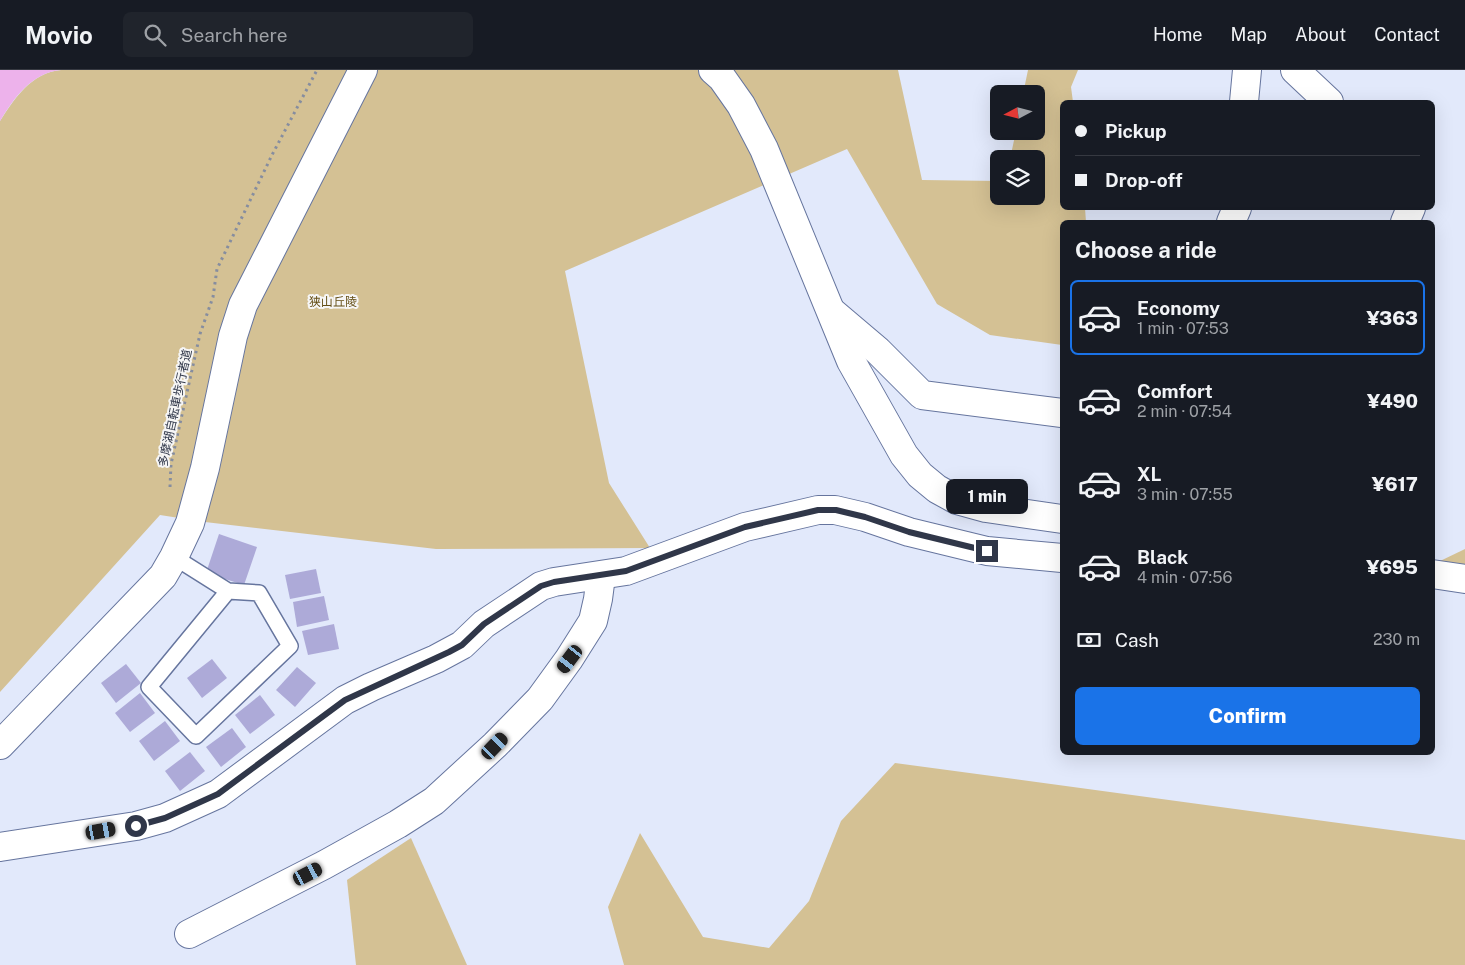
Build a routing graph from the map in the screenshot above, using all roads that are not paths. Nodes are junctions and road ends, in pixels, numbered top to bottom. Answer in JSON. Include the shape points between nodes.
{"nodes":[{"id":1,"x":363,"y":70,"type":"edge"},
{"id":2,"x":713,"y":70,"type":"edge"},
{"id":3,"x":1247,"y":70,"type":"edge"},
{"id":4,"x":1295,"y":70,"type":"edge"},
{"id":5,"x":1244,"y":100,"type":"edge"},
{"id":6,"x":1327,"y":100,"type":"edge"},
{"id":7,"x":832,"y":312,"type":"junction"},
{"id":8,"x":1060,"y":413,"type":"edge"},
{"id":9,"x":1060,"y":519,"type":"edge"},
{"id":10,"x":174,"y":557,"type":"junction"},
{"id":11,"x":1060,"y":558,"type":"edge"},
{"id":12,"x":1435,"y":574,"type":"edge"},
{"id":13,"x":601,"y":576,"type":"junction"},
{"id":14,"x":1465,"y":579,"type":"edge"},
{"id":15,"x":228,"y":591,"type":"junction"},
{"id":16,"x":0,"y":745,"type":"edge"},
{"id":17,"x":0,"y":847,"type":"edge"},
{"id":18,"x":189,"y":934,"type":"dead end"}],
"edges":[{"from":1,"to":10,"type":"street","via":[[242,305],[190,523]]},
{"from":2,"to":7,"type":"street","via":[[741,105],[764,149]]},
{"from":3,"to":5,"type":"street"},
{"from":4,"to":6,"type":"street"},
{"from":7,"to":8,"type":"street","via":[[878,351],[922,395]]},
{"from":7,"to":9,"type":"street","via":[[851,361],[904,455],[920,475],[957,500],[986,508]]},
{"from":10,"to":15,"type":"lane"},
{"from":10,"to":16,"type":"street","via":[[162,576]]},
{"from":11,"to":13,"type":"street","via":[[987,551],[909,532],[865,517],[836,510],[818,510],[745,527],[626,571]]},
{"from":12,"to":14,"type":"street"},
{"from":13,"to":17,"type":"street","via":[[541,586],[484,624],[462,645],[345,700],[218,794],[165,818],[136,826]]},
{"from":13,"to":18,"type":"street","via":[[593,621],[570,659],[540,699],[495,746],[434,801],[324,865]]},
{"from":15,"to":15,"type":"lane","via":[[260,592],[290,646],[196,736],[149,687]]}]}
